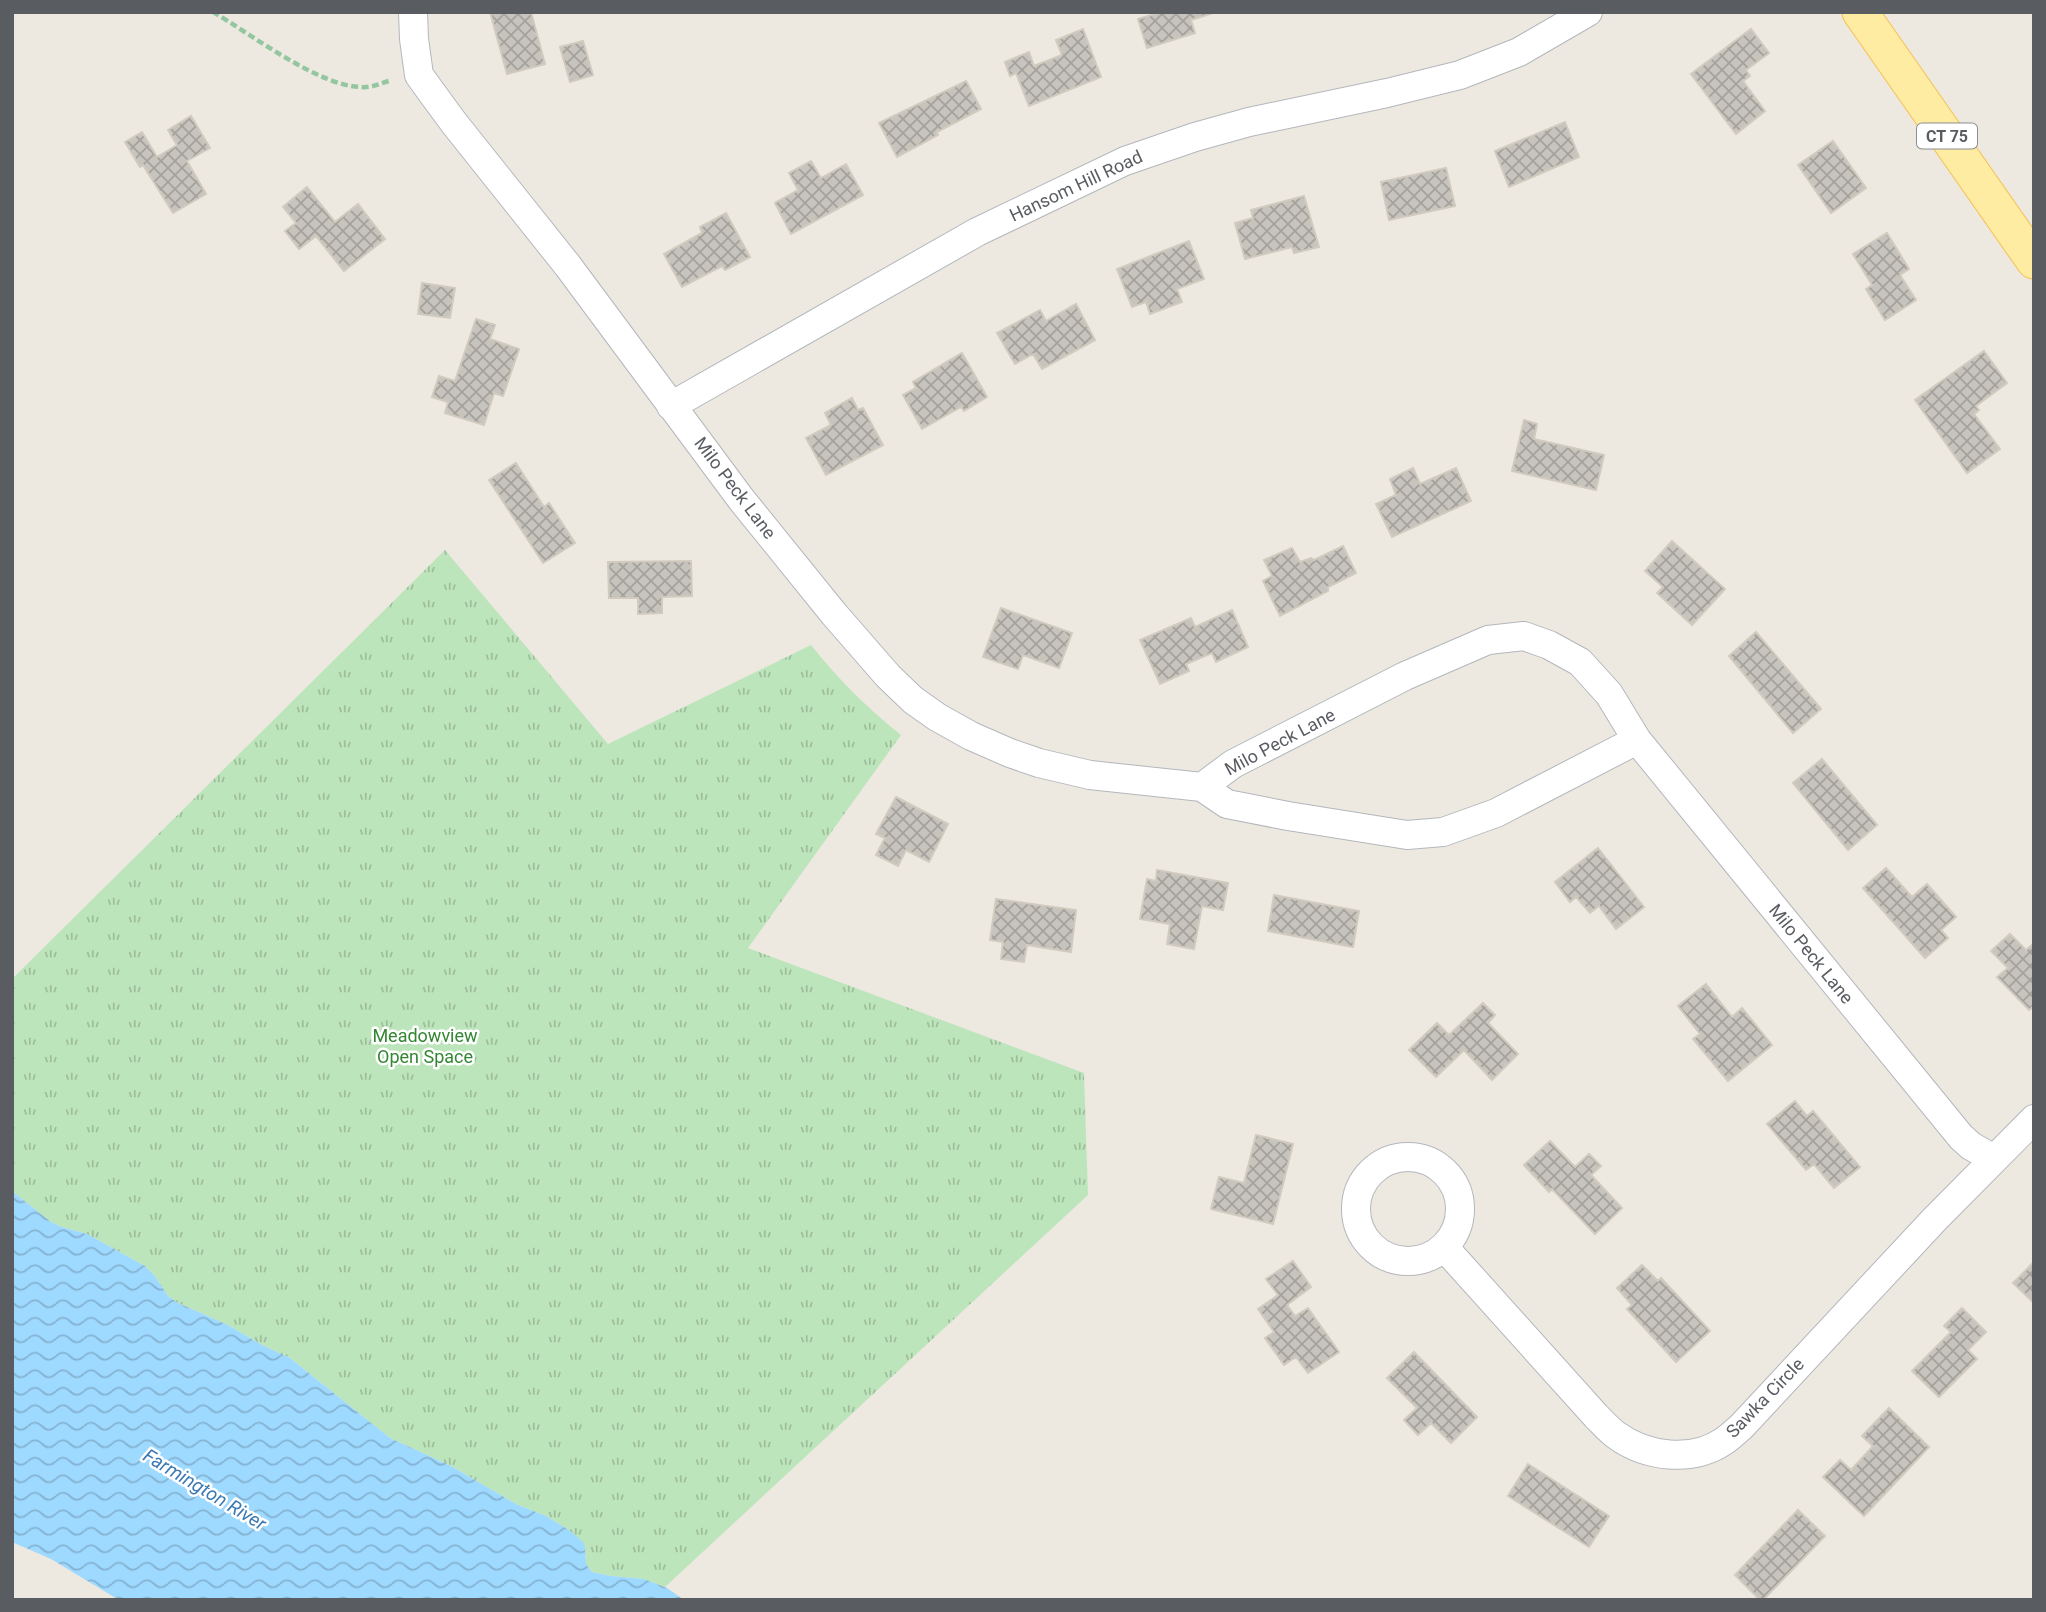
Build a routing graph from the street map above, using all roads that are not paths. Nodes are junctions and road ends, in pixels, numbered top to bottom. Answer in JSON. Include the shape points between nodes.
{"nodes":[{"id":1,"x":413,"y":12,"type":"edge"},
{"id":2,"x":1588,"y":12,"type":"edge"},
{"id":3,"x":1860,"y":12,"type":"edge"},
{"id":4,"x":2034,"y":261,"type":"edge"},
{"id":5,"x":671,"y":406,"type":"junction"},
{"id":6,"x":1637,"y":740,"type":"junction"},
{"id":7,"x":1202,"y":787,"type":"junction"},
{"id":8,"x":2034,"y":1119,"type":"edge"},
{"id":9,"x":1994,"y":1159,"type":"junction"},
{"id":10,"x":1444,"y":1247,"type":"dead end"}],
"edges":[{"from":1,"to":5,"type":"street","name":"Milo Peck Lane","via":[[419,75]]},
{"from":2,"to":5,"type":"street","name":"Hansom Hill Road","via":[[1519,52],[1460,75],[1249,122],[1125,161],[978,232]]},
{"from":3,"to":4,"type":"main road","number":"CT 75"},
{"from":5,"to":7,"type":"street","name":"Milo Peck Lane","via":[[834,614],[888,676],[937,718],[1040,763],[1090,775]]},
{"from":6,"to":7,"type":"street","name":"Milo Peck Lane","via":[[1496,813],[1443,832],[1407,835],[1288,816],[1227,804]]},
{"from":6,"to":7,"type":"street","name":"Milo Peck Lane","via":[[1609,694],[1580,662],[1524,636],[1488,640],[1405,676],[1233,764]]},
{"from":6,"to":9,"type":"street","name":"Milo Peck Lane","via":[[1961,1137]]},
{"from":8,"to":9,"type":"street","name":"Sawka Circle"},
{"from":9,"to":10,"type":"street","name":"Sawka Circle","via":[[1741,1427],[1723,1442],[1686,1454],[1661,1455],[1616,1435]]}]}
